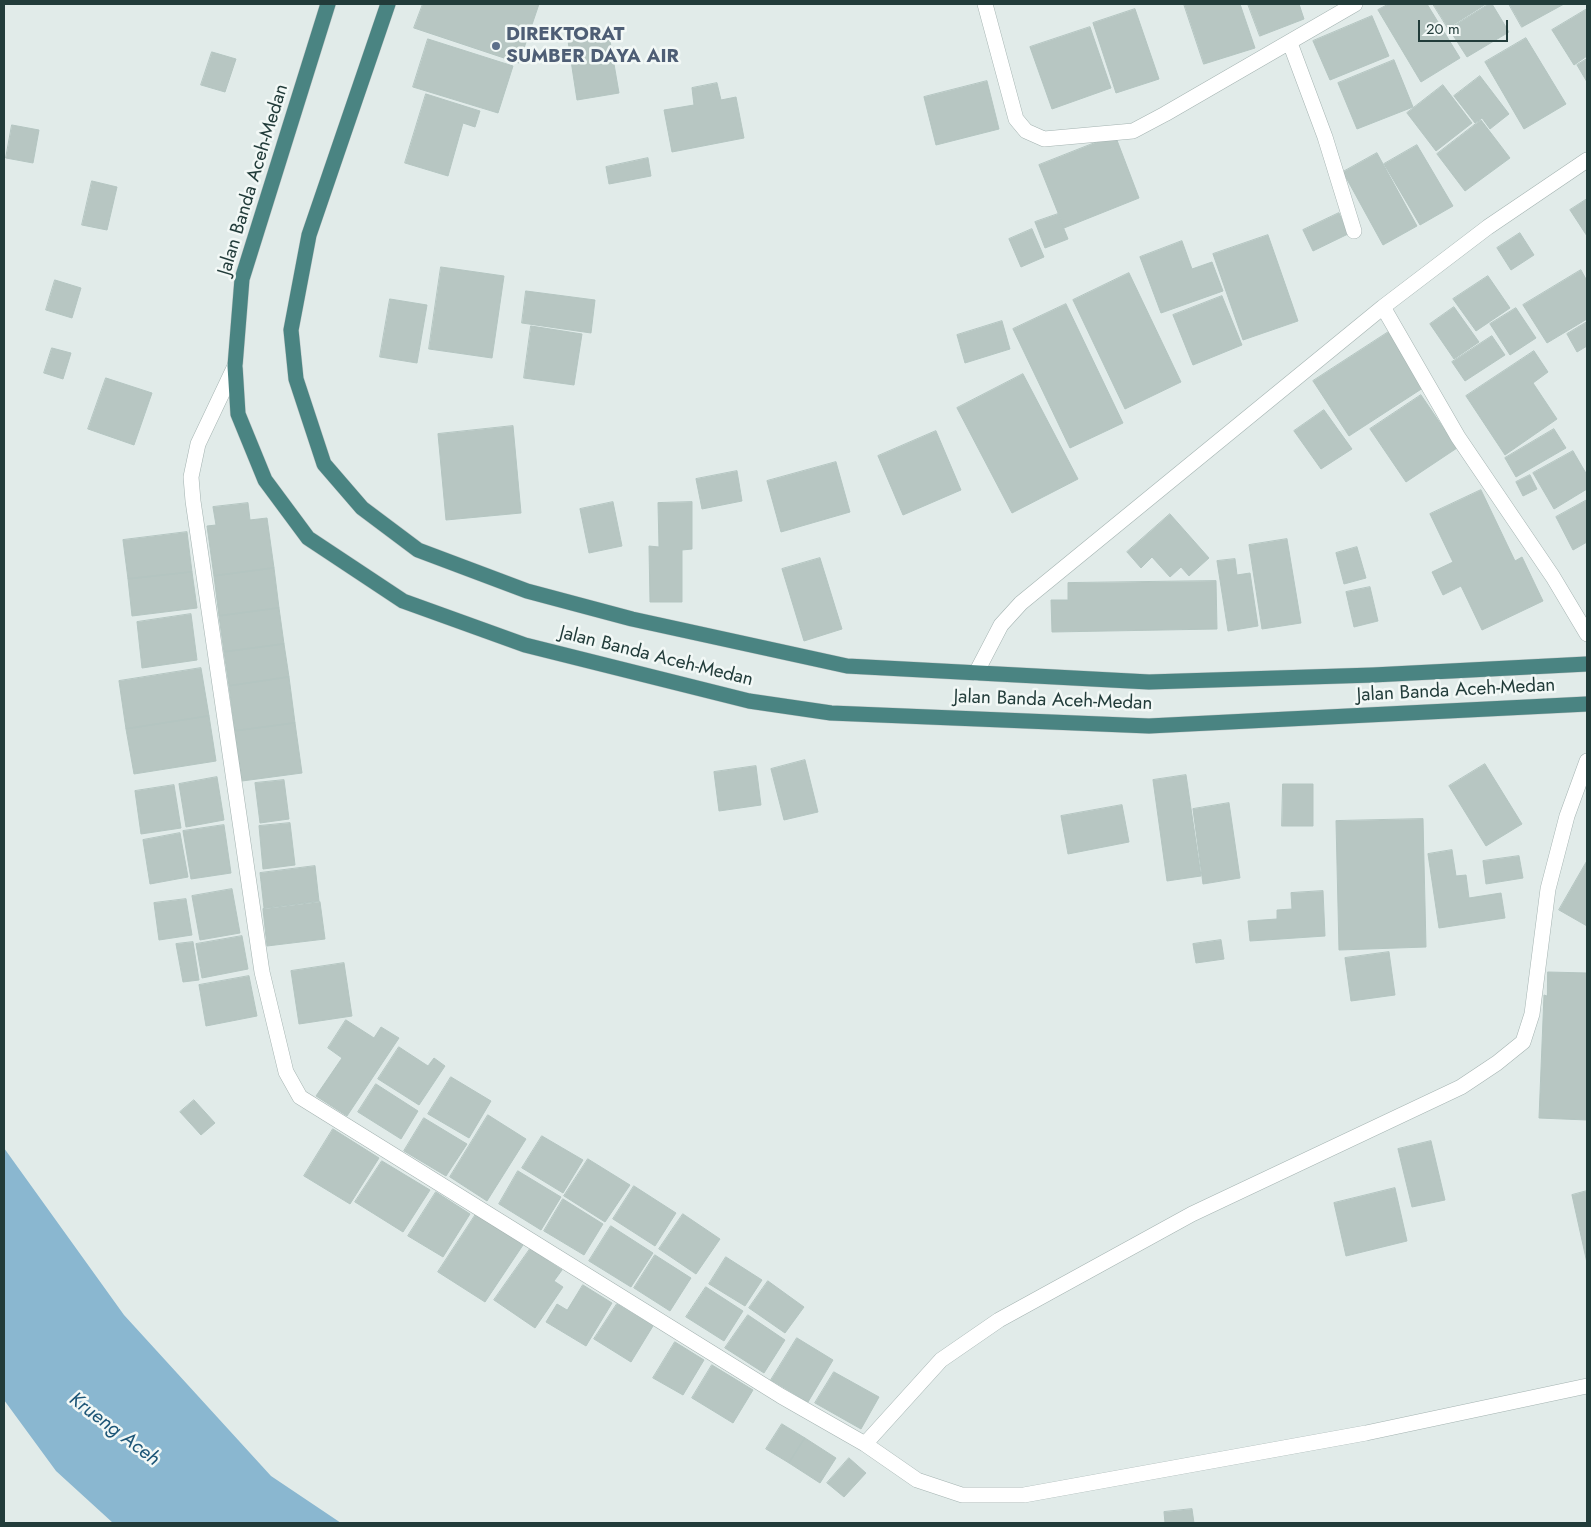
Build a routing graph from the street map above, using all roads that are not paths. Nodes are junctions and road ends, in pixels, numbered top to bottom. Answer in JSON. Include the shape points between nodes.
{"nodes":[{"id":1,"x":328,"y":4,"type":"edge"},
{"id":2,"x":388,"y":4,"type":"edge"},
{"id":3,"x":985,"y":4,"type":"edge"},
{"id":4,"x":1355,"y":4,"type":"edge"},
{"id":5,"x":1290,"y":43,"type":"junction"},
{"id":6,"x":1587,"y":160,"type":"edge"},
{"id":7,"x":1354,"y":231,"type":"dead end"},
{"id":8,"x":1383,"y":307,"type":"junction"},
{"id":9,"x":235,"y":366,"type":"junction"},
{"id":10,"x":1587,"y":634,"type":"edge"},
{"id":11,"x":1587,"y":664,"type":"edge"},
{"id":12,"x":976,"y":673,"type":"junction"},
{"id":13,"x":1587,"y":704,"type":"edge"},
{"id":14,"x":1587,"y":760,"type":"edge"},
{"id":15,"x":1587,"y":1386,"type":"edge"},
{"id":16,"x":865,"y":1444,"type":"junction"}],
"edges":[{"from":1,"to":9,"type":"highway","name":"Jalan Banda Aceh-Medan","via":[[242,279]]},
{"from":2,"to":12,"type":"highway","name":"Jalan Banda Aceh-Medan","via":[[309,235],[291,330],[296,379],[324,464],[362,508],[418,550],[527,591],[632,619],[847,666]]},
{"from":3,"to":5,"type":"street","via":[[1016,119],[1026,132],[1044,139],[1132,131]]},
{"from":4,"to":5,"type":"street"},
{"from":5,"to":7,"type":"street","via":[[1325,138]]},
{"from":6,"to":8,"type":"street","via":[[1488,227]]},
{"from":8,"to":10,"type":"street","via":[[1458,437]]},
{"from":8,"to":12,"type":"street","via":[[1021,603],[1001,625]]},
{"from":9,"to":13,"type":"highway","name":"Jalan Banda Aceh-Medan","via":[[238,414],[265,480],[308,538],[403,601],[525,644],[748,701],[831,713],[1149,726]]},
{"from":9,"to":16,"type":"street","via":[[198,444],[191,477],[262,972],[286,1072],[293,1087],[308,1103],[781,1396]]},
{"from":11,"to":12,"type":"highway","name":"Jalan Banda Aceh-Medan","via":[[1149,682]]},
{"from":14,"to":16,"type":"street","via":[[1567,816],[1548,889],[1532,1014],[1523,1042],[1461,1086],[1192,1214],[999,1320],[941,1360]]},
{"from":15,"to":16,"type":"street","via":[[1366,1433],[1024,1495],[962,1495],[917,1480]]}]}
